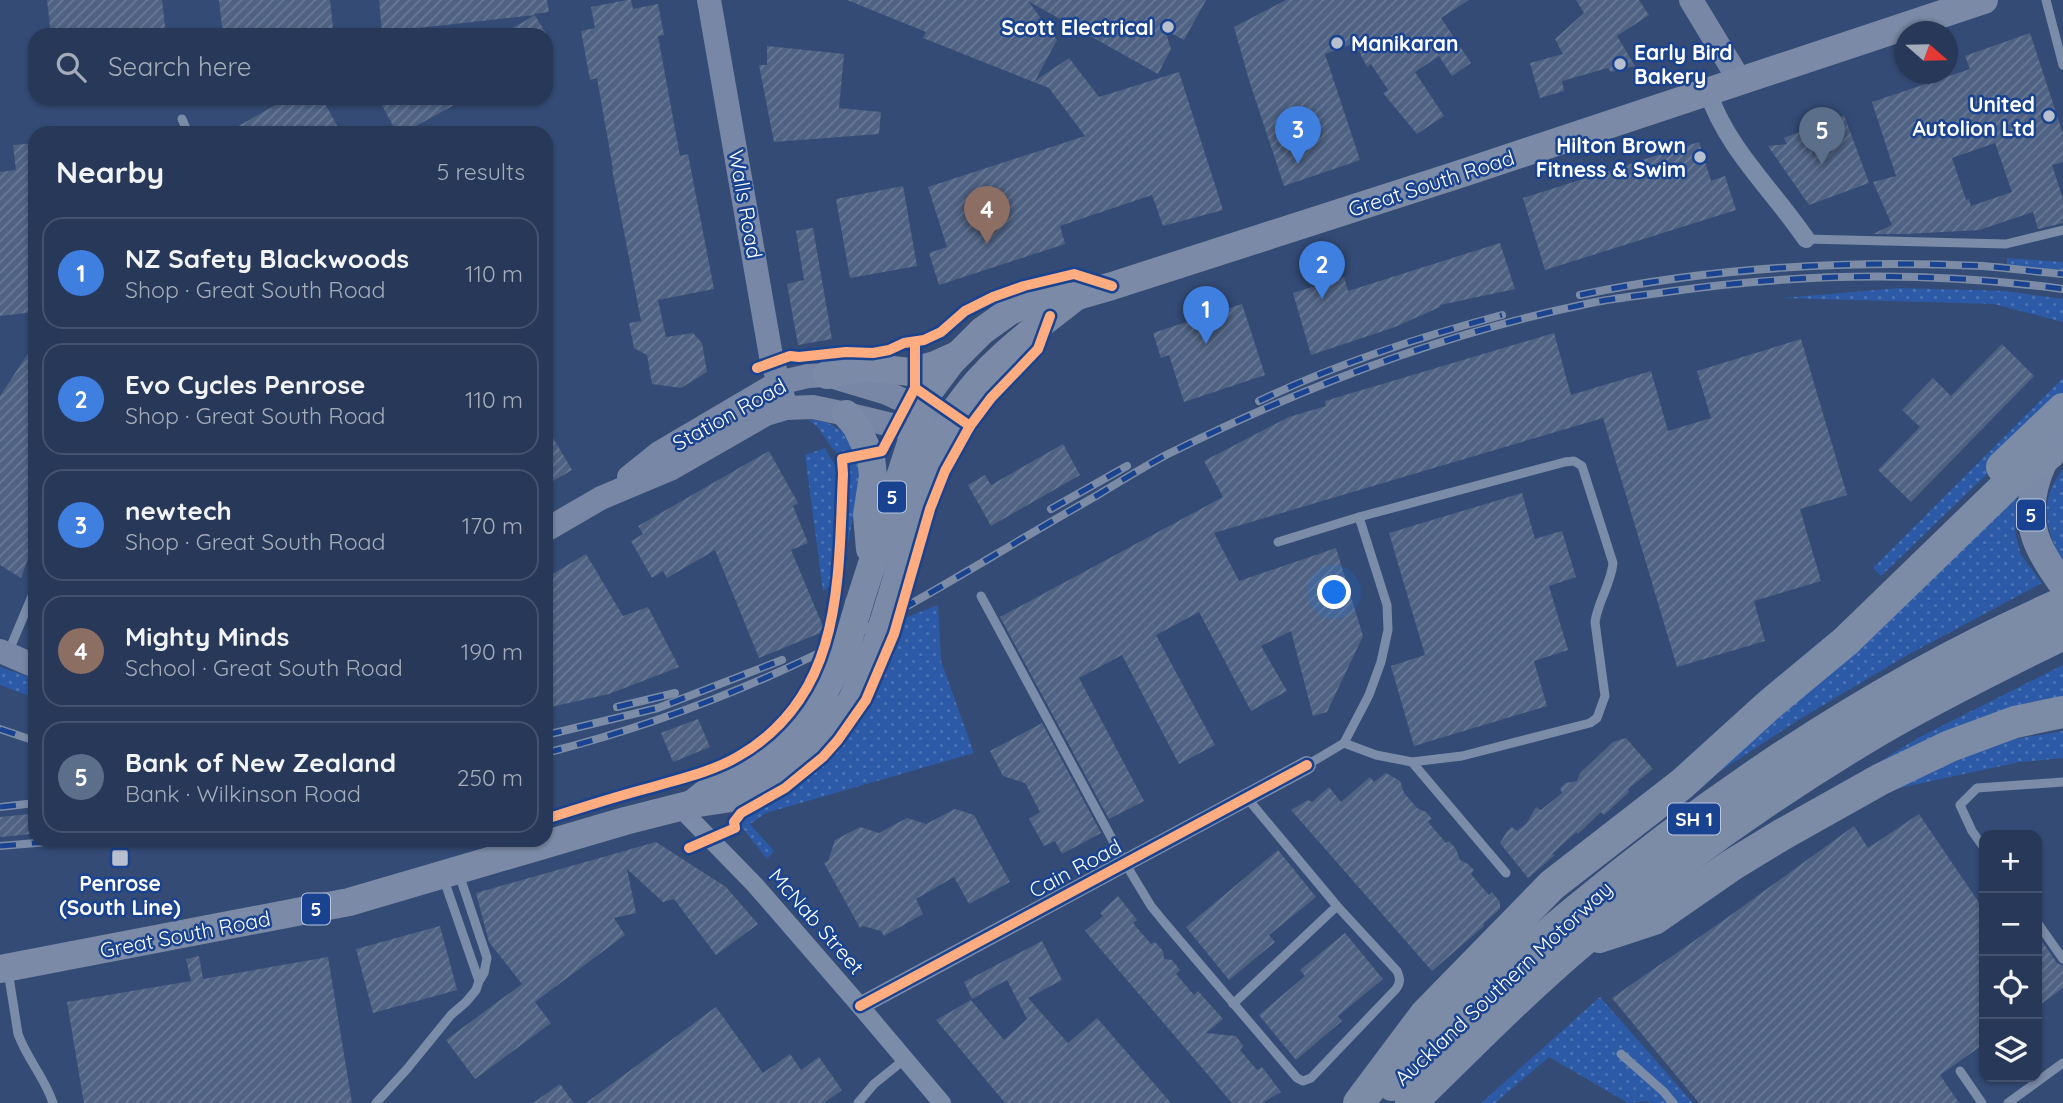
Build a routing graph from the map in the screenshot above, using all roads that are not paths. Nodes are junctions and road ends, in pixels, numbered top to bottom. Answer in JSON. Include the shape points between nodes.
{"nodes":[{"id":1,"x":709,"y":0,"type":"edge"},
{"id":2,"x":1691,"y":0,"type":"edge"},
{"id":3,"x":1984,"y":0,"type":"edge"},
{"id":4,"x":2046,"y":0,"type":"edge"},
{"id":5,"x":2063,"y":65,"type":"edge"},
{"id":6,"x":1740,"y":81,"type":"junction"},
{"id":7,"x":1709,"y":92,"type":"junction"},
{"id":8,"x":182,"y":119,"type":"dead end"},
{"id":9,"x":185,"y":126,"type":"edge"},
{"id":10,"x":2063,"y":230,"type":"edge"},
{"id":11,"x":1806,"y":239,"type":"joint"},
{"id":12,"x":1077,"y":296,"type":"junction"},
{"id":13,"x":957,"y":355,"type":"junction"},
{"id":14,"x":827,"y":375,"type":"junction"},
{"id":15,"x":778,"y":383,"type":"junction"},
{"id":16,"x":786,"y":408,"type":"junction"},
{"id":17,"x":2063,"y":409,"type":"edge"},
{"id":18,"x":846,"y":414,"type":"junction"},
{"id":19,"x":918,"y":421,"type":"junction"},
{"id":20,"x":943,"y":435,"type":"junction"},
{"id":21,"x":2058,"y":445,"type":"edge"},
{"id":22,"x":601,"y":499,"type":"junction"},
{"id":23,"x":1359,"y":517,"type":"junction"},
{"id":24,"x":553,"y":526,"type":"edge"},
{"id":25,"x":1278,"y":542,"type":"dead end"},
{"id":26,"x":872,"y":563,"type":"junction"},
{"id":27,"x":2059,"y":580,"type":"edge"},
{"id":28,"x":981,"y":596,"type":"dead end"},
{"id":29,"x":28,"y":603,"type":"edge"},
{"id":30,"x":2063,"y":603,"type":"edge"},
{"id":31,"x":2063,"y":634,"type":"edge"},
{"id":32,"x":4,"y":652,"type":"edge"},
{"id":33,"x":28,"y":663,"type":"edge"},
{"id":34,"x":1769,"y":705,"type":"junction"},
{"id":35,"x":2063,"y":712,"type":"edge"},
{"id":36,"x":1344,"y":743,"type":"junction"},
{"id":37,"x":1412,"y":762,"type":"junction"},
{"id":38,"x":1307,"y":765,"type":"joint"},
{"id":39,"x":2063,"y":782,"type":"edge"},
{"id":40,"x":1247,"y":797,"type":"junction"},
{"id":41,"x":686,"y":805,"type":"junction"},
{"id":42,"x":1979,"y":841,"type":"edge"},
{"id":43,"x":553,"y":843,"type":"edge"},
{"id":44,"x":540,"y":847,"type":"edge"},
{"id":45,"x":1125,"y":863,"type":"junction"},
{"id":46,"x":450,"y":873,"type":"junction"},
{"id":47,"x":1506,"y":873,"type":"dead end"},
{"id":48,"x":1337,"y":906,"type":"junction"},
{"id":49,"x":2042,"y":929,"type":"edge"},
{"id":50,"x":1580,"y":942,"type":"junction"},
{"id":51,"x":2063,"y":959,"type":"edge"},
{"id":52,"x":4,"y":968,"type":"edge"},
{"id":53,"x":479,"y":981,"type":"junction"},
{"id":54,"x":1233,"y":1004,"type":"junction"},
{"id":55,"x":860,"y":1006,"type":"junction"},
{"id":56,"x":1621,"y":1054,"type":"dead end"},
{"id":57,"x":905,"y":1059,"type":"junction"},
{"id":58,"x":2063,"y":1063,"type":"edge"},
{"id":59,"x":1960,"y":1070,"type":"dead end"},
{"id":60,"x":53,"y":1103,"type":"edge"},
{"id":61,"x":376,"y":1103,"type":"edge"},
{"id":62,"x":858,"y":1103,"type":"edge"},
{"id":63,"x":942,"y":1103,"type":"edge"},
{"id":64,"x":1359,"y":1103,"type":"edge"},
{"id":65,"x":1373,"y":1103,"type":"edge"},
{"id":66,"x":1411,"y":1103,"type":"edge"},
{"id":67,"x":1673,"y":1103,"type":"edge"},
{"id":68,"x":1982,"y":1103,"type":"edge"},
{"id":69,"x":2008,"y":1103,"type":"edge"}],
"edges":[{"from":1,"to":15,"type":"main road","name":"Walls Road"},
{"from":2,"to":6,"type":"main road"},
{"from":3,"to":6,"type":"main road","name":"Great South Road","number":"5"},
{"from":4,"to":5,"type":"lane"},
{"from":6,"to":7,"type":"main road","name":"Great South Road","number":"5"},
{"from":7,"to":11,"type":"street","via":[[1720,123]]},
{"from":7,"to":12,"type":"main road","name":"Great South Road","number":"5"},
{"from":8,"to":9,"type":"lane"},
{"from":10,"to":11,"type":"lane","via":[[2006,244]]},
{"from":12,"to":13,"type":"main road","name":"Great South Road","number":"5","via":[[1032,301],[1010,311]]},
{"from":12,"to":20,"type":"main road","name":"Great South Road","number":"5","via":[[1001,356],[967,394]]},
{"from":13,"to":14,"type":"main road","via":[[910,372],[865,367]]},
{"from":13,"to":19,"type":"main road","name":"Great South Road","number":"5","via":[[930,390]]},
{"from":14,"to":15,"type":"main road","name":"Station Road"},
{"from":14,"to":19,"type":"main road","name":"Station Road","via":[[887,393]]},
{"from":15,"to":16,"type":"main road","name":"Walls Road"},
{"from":15,"to":22,"type":"main road","name":"Station Road","via":[[659,453]]},
{"from":16,"to":18,"type":"main road","name":"Station Road","via":[[813,407]]},
{"from":16,"to":22,"type":"main road","name":"Station Road","via":[[766,414],[670,469]]},
{"from":17,"to":34,"type":"highway","via":[[1836,632]]},
{"from":18,"to":19,"type":"main road","name":"Station Road"},
{"from":18,"to":26,"type":"main road","via":[[871,457],[867,515]]},
{"from":19,"to":20,"type":"main road","name":"Station Road"},
{"from":19,"to":26,"type":"main road","name":"Great South Road","number":"5"},
{"from":20,"to":41,"type":"main road","name":"Great South Road","number":"5","bridge":true,"via":[[877,643],[851,702],[795,765],[763,787],[738,797]]},
{"from":21,"to":27,"type":"main road","number":"5","via":[[2039,471],[2030,511],[2036,540]]},
{"from":21,"to":34,"type":"highway","via":[[2030,464],[1846,641]]},
{"from":22,"to":24,"type":"main road","name":"Station Road"},
{"from":23,"to":25,"type":"lane"},
{"from":23,"to":36,"type":"lane","via":[[1387,605],[1388,630],[1369,695]]},
{"from":23,"to":37,"type":"lane","via":[[1574,461],[1583,466],[1613,563],[1595,622],[1605,696],[1597,718],[1462,756]]},
{"from":26,"to":41,"type":"main road","name":"Great South Road","number":"5","bridge":true,"via":[[847,645],[823,694],[771,751]]},
{"from":28,"to":45,"type":"lane"},
{"from":29,"to":32,"type":"lane"},
{"from":30,"to":65,"type":"highway","name":"Auckland Southern Motorway","number":"SH 1","via":[[1901,685],[1746,781],[1575,912]]},
{"from":31,"to":50,"type":"highway","name":"Auckland Southern Motorway","number":"SH 1","via":[[1892,723],[1793,783],[1708,842]]},
{"from":32,"to":33,"type":"main road"},
{"from":34,"to":64,"type":"highway","via":[[1682,785],[1552,885],[1425,1014]]},
{"from":35,"to":50,"type":"highway","via":[[2015,722],[1950,746],[1783,834],[1654,919]]},
{"from":36,"to":37,"type":"lane"},
{"from":36,"to":38,"type":"lane"},
{"from":37,"to":47,"type":"lane"},
{"from":38,"to":40,"type":"street","name":"Cain Road"},
{"from":39,"to":42,"type":"lane","via":[[1977,788],[1960,805]]},
{"from":40,"to":45,"type":"street","name":"Cain Road"},
{"from":40,"to":48,"type":"lane"},
{"from":41,"to":43,"type":"main road","name":"Great South Road","number":"5"},
{"from":41,"to":55,"type":"street","name":"McNab Street"},
{"from":44,"to":46,"type":"main road","name":"Great South Road","number":"5"},
{"from":45,"to":54,"type":"lane","via":[[1151,906]]},
{"from":45,"to":55,"type":"street","name":"Cain Road"},
{"from":46,"to":52,"type":"main road","name":"Great South Road","number":"5","via":[[317,909]]},
{"from":46,"to":53,"type":"lane"},
{"from":46,"to":53,"type":"lane","via":[[487,958]]},
{"from":48,"to":54,"type":"lane"},
{"from":48,"to":54,"type":"lane","via":[[1397,971],[1400,980],[1311,1078],[1297,1078]]},
{"from":49,"to":51,"type":"lane"},
{"from":50,"to":66,"type":"highway","name":"Auckland Southern Motorway","number":"SH 1"},
{"from":52,"to":60,"type":"lane","via":[[21,1043]]},
{"from":53,"to":61,"type":"lane","via":[[471,996]]},
{"from":55,"to":57,"type":"street","name":"McNab Street"},
{"from":56,"to":67,"type":"lane"},
{"from":57,"to":62,"type":"lane"},
{"from":57,"to":63,"type":"street","name":"McNab Street"},
{"from":58,"to":69,"type":"lane"},
{"from":59,"to":68,"type":"lane"}]}
